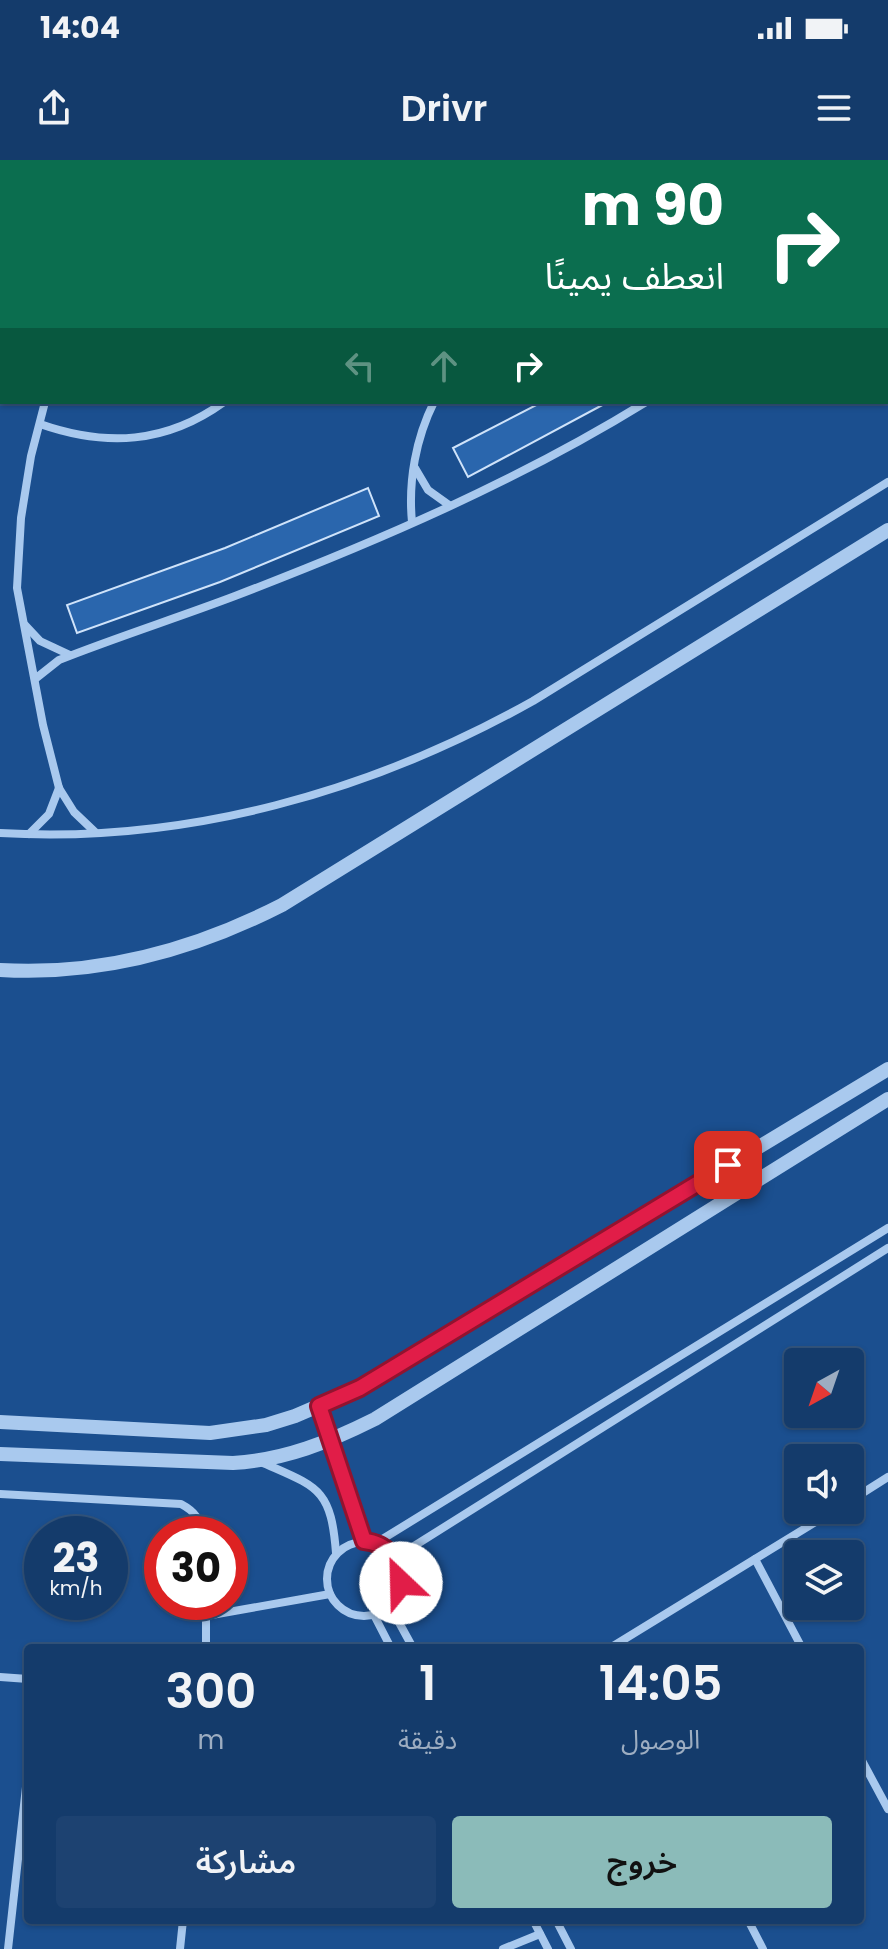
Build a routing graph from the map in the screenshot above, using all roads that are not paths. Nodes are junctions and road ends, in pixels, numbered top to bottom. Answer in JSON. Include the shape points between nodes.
{"nodes":[{"id":1,"x":45,"y":404,"type":"edge"},
{"id":2,"x":221,"y":404,"type":"edge"},
{"id":3,"x":433,"y":404,"type":"edge"},
{"id":4,"x":642,"y":404,"type":"edge"},
{"id":5,"x":40,"y":424,"type":"junction"},
{"id":6,"x":415,"y":467,"type":"junction"},
{"id":7,"x":888,"y":482,"type":"edge"},
{"id":8,"x":449,"y":505,"type":"junction"},
{"id":9,"x":412,"y":522,"type":"junction"},
{"id":10,"x":888,"y":530,"type":"edge"},
{"id":11,"x":24,"y":624,"type":"junction"},
{"id":12,"x":70,"y":656,"type":"junction"},
{"id":13,"x":35,"y":679,"type":"junction"},
{"id":14,"x":59,"y":788,"type":"junction"},
{"id":15,"x":0,"y":833,"type":"edge"},
{"id":16,"x":96,"y":833,"type":"junction"},
{"id":17,"x":29,"y":834,"type":"junction"},
{"id":18,"x":0,"y":970,"type":"edge"},
{"id":19,"x":888,"y":1069,"type":"edge"},
{"id":20,"x":888,"y":1099,"type":"edge"},
{"id":21,"x":888,"y":1228,"type":"edge"},
{"id":22,"x":888,"y":1248,"type":"edge"},
{"id":23,"x":810,"y":1278,"type":"junction"},
{"id":24,"x":818,"y":1291,"type":"junction"},
{"id":25,"x":637,"y":1384,"type":"junction"},
{"id":26,"x":646,"y":1400,"type":"junction"},
{"id":27,"x":319,"y":1406,"type":"junction"},
{"id":28,"x":0,"y":1422,"type":"edge"},
{"id":29,"x":331,"y":1441,"type":"junction"},
{"id":30,"x":0,"y":1454,"type":"edge"},
{"id":31,"x":261,"y":1462,"type":"junction"},
{"id":32,"x":888,"y":1477,"type":"edge"},
{"id":33,"x":864,"y":1492,"type":"edge"},
{"id":34,"x":0,"y":1494,"type":"edge"},
{"id":35,"x":196,"y":1516,"type":"edge"},
{"id":36,"x":812,"y":1524,"type":"edge"},
{"id":37,"x":364,"y":1541,"type":"junction"},
{"id":38,"x":376,"y":1543,"type":"junction"},
{"id":39,"x":336,"y":1553,"type":"junction"},
{"id":40,"x":395,"y":1558,"type":"junction"},
{"id":41,"x":755,"y":1559,"type":"junction"},
{"id":42,"x":330,"y":1594,"type":"junction"},
{"id":43,"x":390,"y":1606,"type":"junction"},
{"id":44,"x":248,"y":1609,"type":"edge"},
{"id":45,"x":374,"y":1615,"type":"junction"},
{"id":46,"x":206,"y":1620,"type":"edge"},
{"id":47,"x":206,"y":1644,"type":"edge"},
{"id":48,"x":389,"y":1644,"type":"edge"},
{"id":49,"x":411,"y":1644,"type":"edge"},
{"id":50,"x":617,"y":1644,"type":"edge"},
{"id":51,"x":800,"y":1644,"type":"edge"},
{"id":52,"x":0,"y":1677,"type":"edge"},
{"id":53,"x":24,"y":1679,"type":"edge"},
{"id":54,"x":864,"y":1764,"type":"edge"},
{"id":55,"x":24,"y":1805,"type":"edge"},
{"id":56,"x":888,"y":1809,"type":"edge"},
{"id":57,"x":183,"y":1924,"type":"edge"},
{"id":58,"x":535,"y":1924,"type":"edge"},
{"id":59,"x":558,"y":1924,"type":"edge"},
{"id":60,"x":750,"y":1924,"type":"edge"},
{"id":61,"x":540,"y":1934,"type":"junction"},
{"id":62,"x":8,"y":1949,"type":"edge"},
{"id":63,"x":180,"y":1949,"type":"edge"},
{"id":64,"x":503,"y":1949,"type":"edge"},
{"id":65,"x":548,"y":1949,"type":"edge"},
{"id":66,"x":571,"y":1949,"type":"edge"},
{"id":67,"x":763,"y":1949,"type":"edge"}],
"edges":[{"from":1,"to":5,"type":"street"},
{"from":2,"to":5,"type":"street","via":[[184,425],[128,439],[71,435]]},
{"from":3,"to":6,"type":"street"},
{"from":4,"to":8,"type":"street"},
{"from":5,"to":11,"type":"street","via":[[21,518],[17,588]]},
{"from":6,"to":8,"type":"street","via":[[428,490]]},
{"from":6,"to":9,"type":"street"},
{"from":7,"to":16,"type":"street","via":[[533,701],[447,746],[363,780],[280,805]]},
{"from":8,"to":9,"type":"street"},
{"from":9,"to":12,"type":"street","via":[[237,595]]},
{"from":10,"to":18,"type":"street","via":[[255,919],[199,942],[125,962]]},
{"from":11,"to":12,"type":"street","via":[[50,647]]},
{"from":11,"to":13,"type":"street"},
{"from":12,"to":13,"type":"street"},
{"from":13,"to":14,"type":"street"},
{"from":14,"to":16,"type":"street"},
{"from":14,"to":17,"type":"street","via":[[49,814]]},
{"from":15,"to":17,"type":"street"},
{"from":16,"to":17,"type":"street"},
{"from":19,"to":27,"type":"street","via":[[360,1388]]},
{"from":20,"to":29,"type":"street","via":[[375,1419]]},
{"from":21,"to":23,"type":"street"},
{"from":22,"to":24,"type":"street"},
{"from":23,"to":24,"type":"street"},
{"from":23,"to":25,"type":"street"},
{"from":24,"to":26,"type":"street"},
{"from":25,"to":26,"type":"street"},
{"from":25,"to":38,"type":"street"},
{"from":26,"to":40,"type":"street"},
{"from":27,"to":28,"type":"street","via":[[266,1425],[210,1433]]},
{"from":27,"to":29,"type":"street"},
{"from":29,"to":31,"type":"street"},
{"from":29,"to":37,"type":"street"},
{"from":30,"to":31,"type":"street"},
{"from":31,"to":39,"type":"street","via":[[305,1482],[324,1498],[334,1519]]},
{"from":32,"to":33,"type":"street"},
{"from":34,"to":35,"type":"street","via":[[181,1504]]},
{"from":36,"to":41,"type":"street"},
{"from":37,"to":38,"type":"street"},
{"from":37,"to":39,"type":"street"},
{"from":38,"to":40,"type":"street"},
{"from":39,"to":42,"type":"street","via":[[326,1577]]},
{"from":40,"to":43,"type":"street","via":[[401,1583]]},
{"from":41,"to":50,"type":"street"},
{"from":41,"to":51,"type":"street"},
{"from":42,"to":44,"type":"street"},
{"from":42,"to":45,"type":"street","via":[[348,1613]]},
{"from":43,"to":45,"type":"street"},
{"from":43,"to":49,"type":"street"},
{"from":45,"to":48,"type":"street"},
{"from":46,"to":47,"type":"street"},
{"from":52,"to":53,"type":"street"},
{"from":54,"to":56,"type":"street"},
{"from":55,"to":62,"type":"street"},
{"from":57,"to":63,"type":"street"},
{"from":58,"to":61,"type":"street"},
{"from":59,"to":66,"type":"street"},
{"from":60,"to":67,"type":"street"},
{"from":61,"to":64,"type":"street"},
{"from":61,"to":65,"type":"street"}]}
